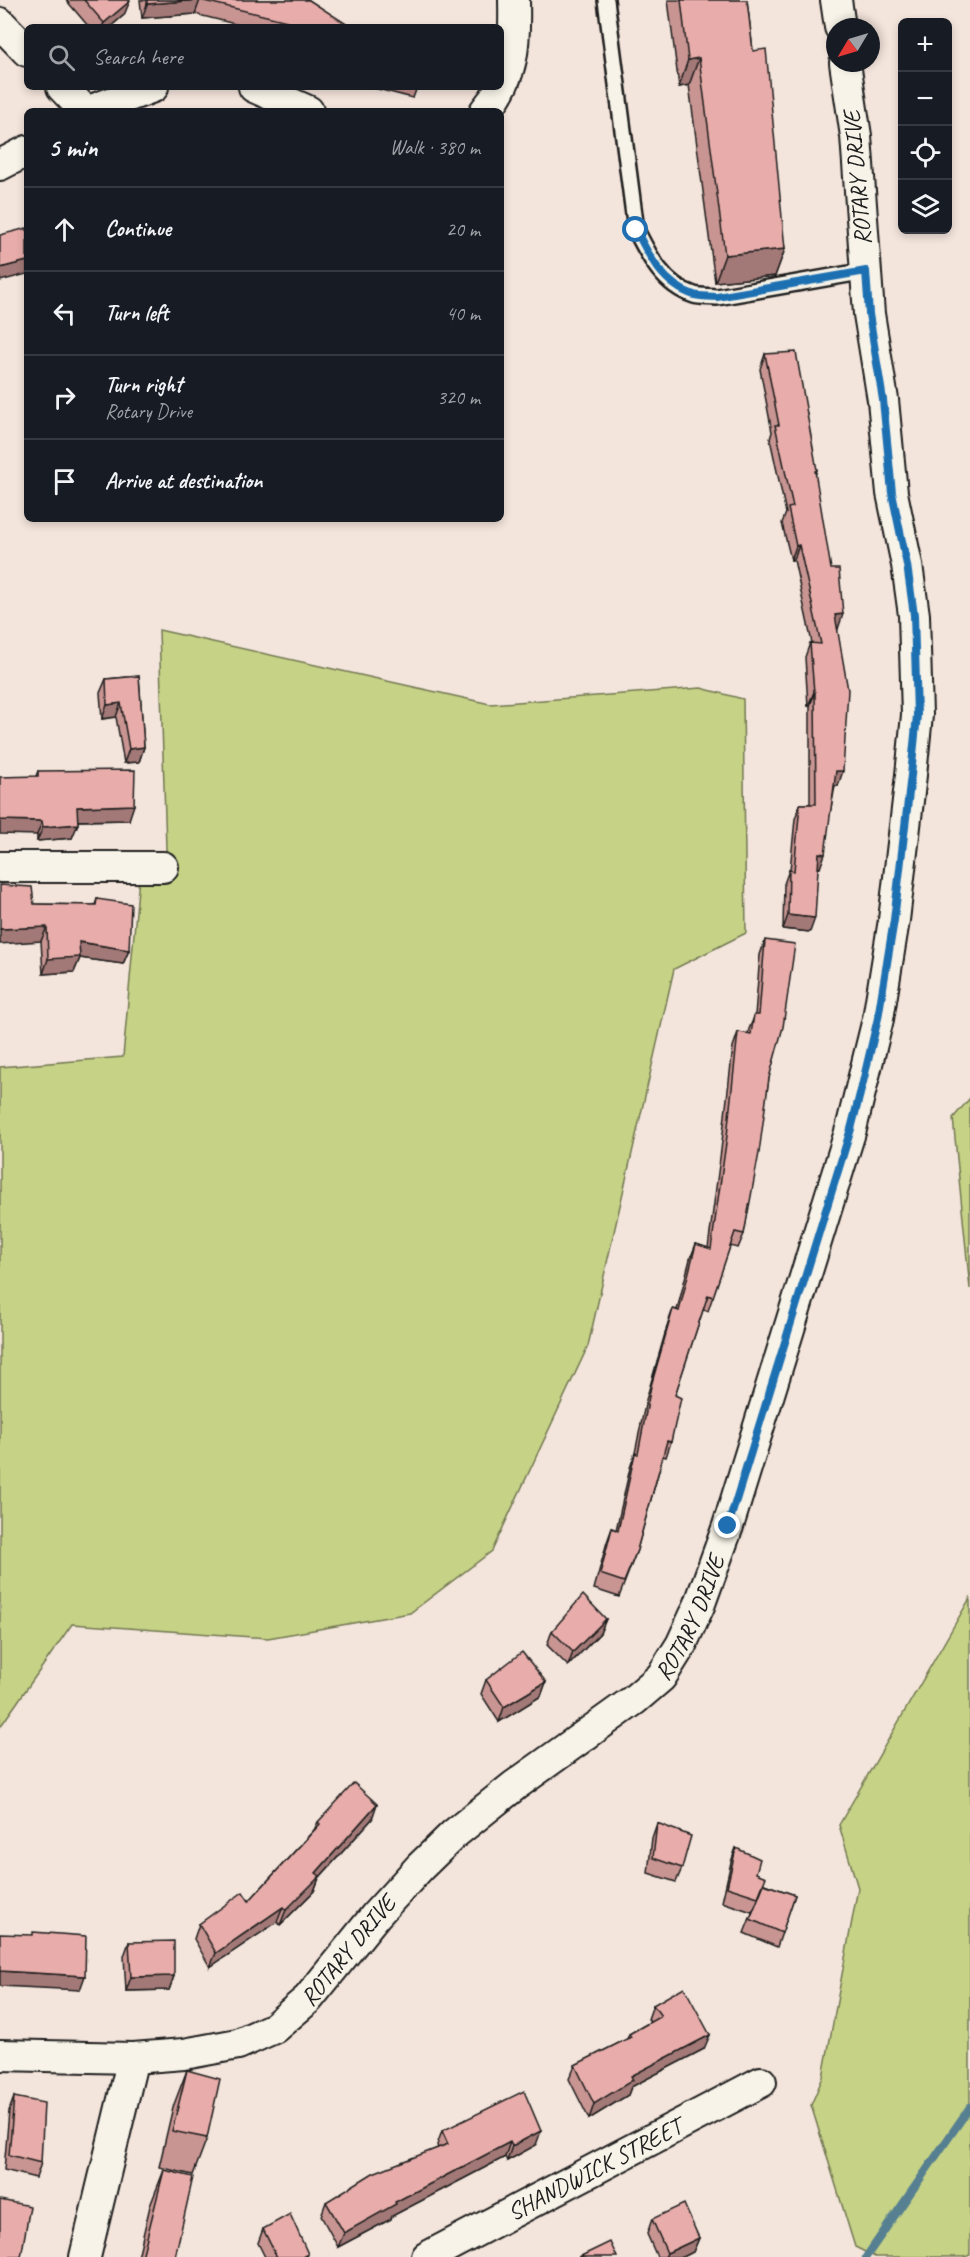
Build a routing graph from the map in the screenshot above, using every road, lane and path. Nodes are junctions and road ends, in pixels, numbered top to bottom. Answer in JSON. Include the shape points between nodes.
{"nodes":[{"id":1,"x":513,"y":0,"type":"edge"},
{"id":2,"x":606,"y":0,"type":"edge"},
{"id":3,"x":836,"y":0,"type":"edge"},
{"id":4,"x":839,"y":18,"type":"edge"},
{"id":5,"x":0,"y":23,"type":"edge"},
{"id":6,"x":24,"y":48,"type":"edge"},
{"id":7,"x":846,"y":72,"type":"edge"},
{"id":8,"x":504,"y":80,"type":"edge"},
{"id":9,"x":65,"y":90,"type":"edge"},
{"id":10,"x":145,"y":90,"type":"edge"},
{"id":11,"x":261,"y":90,"type":"edge"},
{"id":12,"x":500,"y":90,"type":"edge"},
{"id":13,"x":84,"y":108,"type":"edge"},
{"id":14,"x":95,"y":108,"type":"edge"},
{"id":15,"x":301,"y":108,"type":"edge"},
{"id":16,"x":487,"y":108,"type":"edge"},
{"id":17,"x":24,"y":153,"type":"edge"},
{"id":18,"x":0,"y":165,"type":"edge"},
{"id":19,"x":866,"y":271,"type":"junction"},
{"id":20,"x":0,"y":867,"type":"edge"},
{"id":21,"x":163,"y":867,"type":"dead end"},
{"id":22,"x":0,"y":2055,"type":"edge"},
{"id":23,"x":133,"y":2058,"type":"junction"},
{"id":24,"x":761,"y":2082,"type":"dead end"},
{"id":25,"x":85,"y":2257,"type":"edge"},
{"id":26,"x":427,"y":2257,"type":"edge"}],
"edges":[{"from":1,"to":8,"type":"street","via":[[515,41]]},
{"from":2,"to":19,"type":"lane","via":[[636,230],[651,261],[668,280],[694,295],[717,297]]},
{"from":3,"to":4,"type":"street"},
{"from":5,"to":6,"type":"street"},
{"from":7,"to":19,"type":"street","name":"ROTARY DRIVE","via":[[856,136]]},
{"from":9,"to":13,"type":"street"},
{"from":10,"to":14,"type":"street"},
{"from":11,"to":15,"type":"street"},
{"from":12,"to":16,"type":"street"},
{"from":17,"to":18,"type":"street"},
{"from":19,"to":23,"type":"street","name":"ROTARY DRIVE","via":[[890,473],[915,631],[917,715],[894,920],[878,1018],[851,1129],[728,1526],[699,1606],[661,1677],[454,1833],[376,1916],[308,1999],[283,2022],[238,2044]]},
{"from":20,"to":21,"type":"street"},
{"from":22,"to":23,"type":"street","name":"ROTARY DRIVE"},
{"from":23,"to":25,"type":"street"},
{"from":24,"to":26,"type":"street","name":"SHANDWICK STREET"}]}
